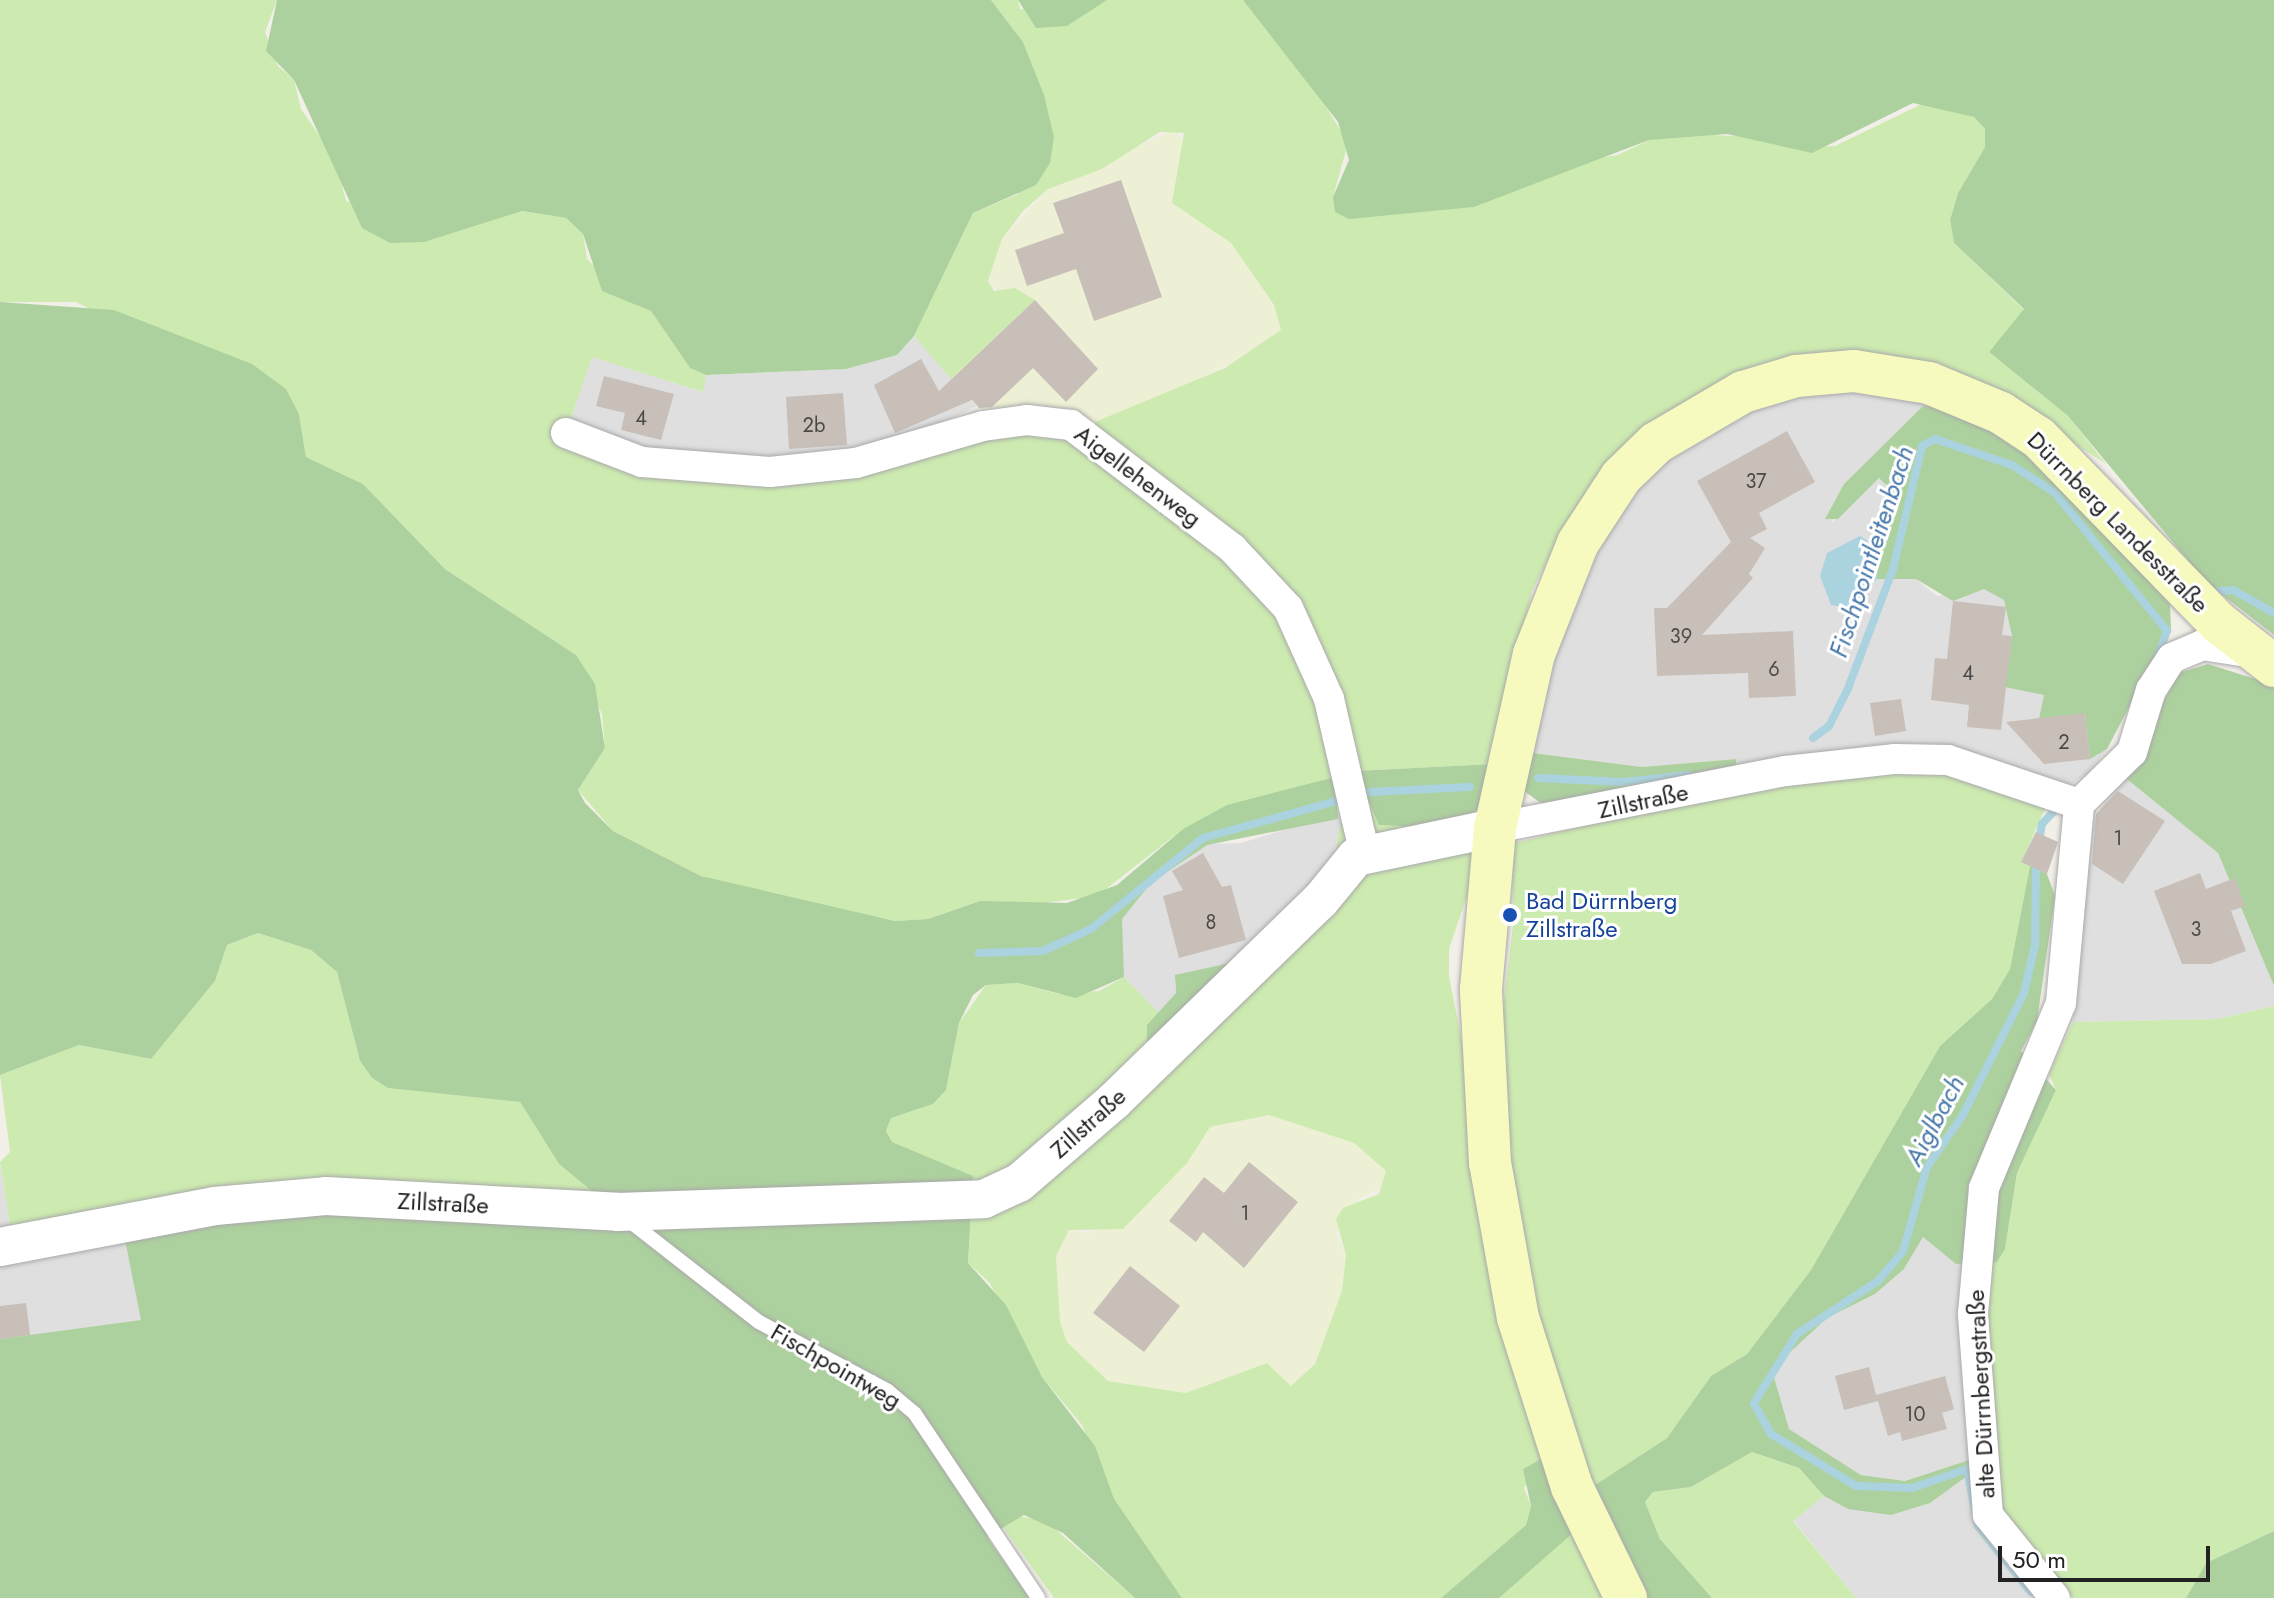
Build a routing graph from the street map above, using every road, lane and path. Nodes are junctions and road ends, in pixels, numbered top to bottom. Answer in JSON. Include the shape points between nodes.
{"nodes":[{"id":1,"x":566,"y":433,"type":"dead end"},
{"id":2,"x":2185,"y":587,"type":"junction"},
{"id":3,"x":2187,"y":648,"type":"junction"},
{"id":4,"x":2266,"y":660,"type":"edge"},
{"id":5,"x":2070,"y":802,"type":"junction"},
{"id":6,"x":1495,"y":828,"type":"junction"},
{"id":7,"x":1364,"y":851,"type":"junction"},
{"id":8,"x":618,"y":1212,"type":"junction"},
{"id":9,"x":0,"y":1247,"type":"edge"},
{"id":10,"x":1038,"y":1598,"type":"edge"},
{"id":11,"x":1626,"y":1598,"type":"edge"},
{"id":12,"x":2055,"y":1598,"type":"edge"}],
"edges":[{"from":1,"to":7,"type":"street","name":"Aigellehenweg","via":[[642,462],[770,472],[856,463],[983,426],[1027,420],[1071,425],[1232,548],[1288,608],[1329,699]]},
{"from":2,"to":3,"type":"street","via":[[2199,624]]},
{"from":2,"to":4,"type":"main road","name":"Dürrnberg Landesstraße"},
{"from":2,"to":6,"type":"main road","name":"Dürrnberg Landesstraße","via":[[2039,438],[2001,413],[1894,374],[1796,376],[1743,392],[1656,443],[1621,477],[1578,543],[1534,654]]},
{"from":3,"to":4,"type":"street","via":[[2218,645]]},
{"from":3,"to":5,"type":"street","via":[[2161,671],[2132,752]]},
{"from":5,"to":6,"type":"street","name":"Zillstraße","via":[[1948,760],[1895,759],[1786,771]]},
{"from":5,"to":12,"type":"street","name":"alte Dürrnbergstraße","via":[[2061,1003],[1992,1157],[1973,1299],[1988,1515]]},
{"from":6,"to":7,"type":"street","name":"Zillstraße"},
{"from":6,"to":11,"type":"main road","name":"Dürrnberg Landesstraße","via":[[1481,989],[1499,1231],[1543,1407]]},
{"from":7,"to":8,"type":"street","name":"Zillstraße","via":[[1114,1101],[1002,1193],[951,1205]]},
{"from":8,"to":9,"type":"street","name":"Zillstraße","via":[[312,1197],[215,1206]]},
{"from":8,"to":10,"type":"lane","name":"Fischpointweg","via":[[759,1322],[879,1385],[915,1414]]}]}
